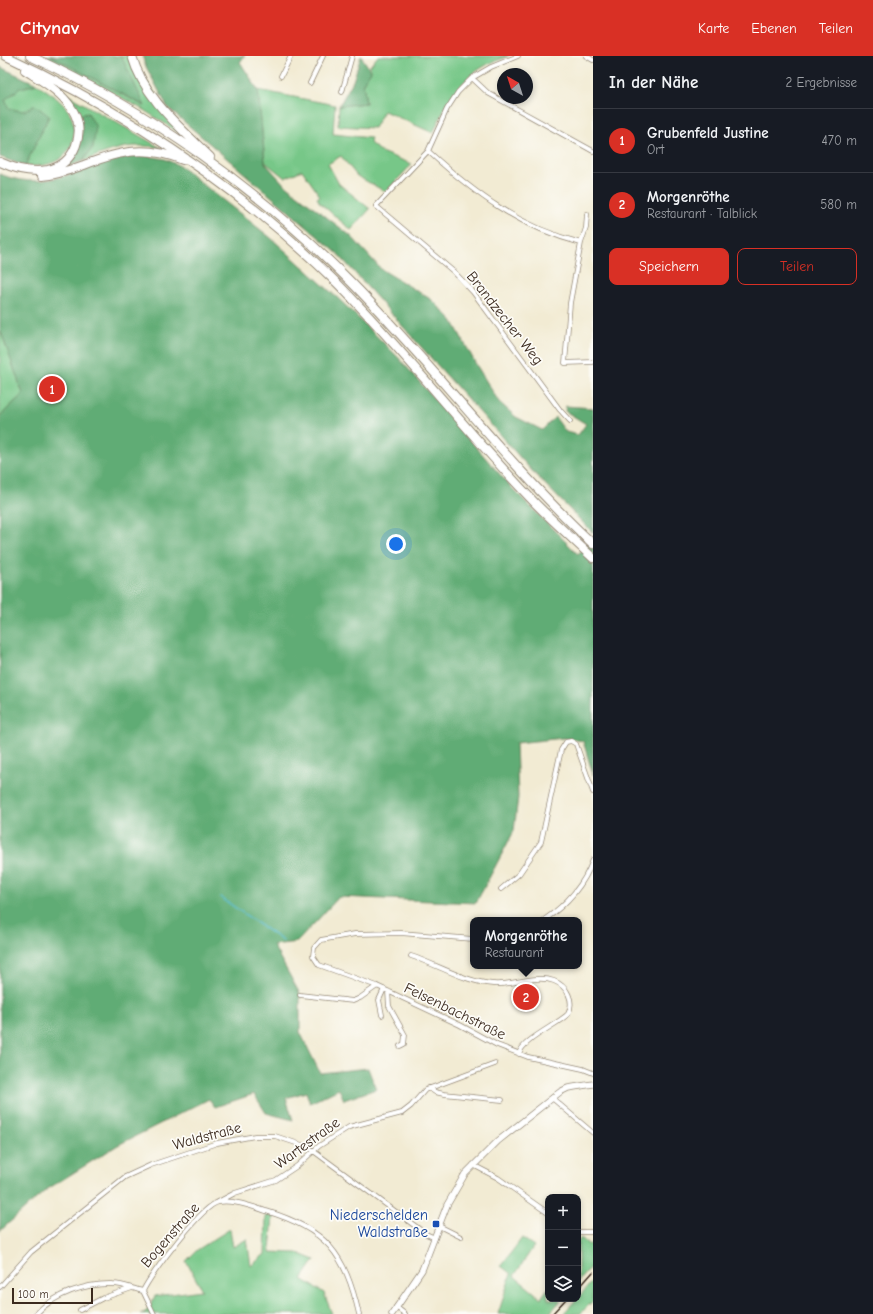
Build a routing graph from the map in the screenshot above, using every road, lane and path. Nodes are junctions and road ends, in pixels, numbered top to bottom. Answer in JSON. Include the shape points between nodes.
{"nodes":[{"id":1,"x":5,"y":56,"type":"edge"},
{"id":2,"x":30,"y":56,"type":"edge"},
{"id":3,"x":132,"y":56,"type":"edge"},
{"id":4,"x":291,"y":56,"type":"edge"},
{"id":5,"x":323,"y":56,"type":"edge"},
{"id":6,"x":352,"y":56,"type":"edge"},
{"id":7,"x":518,"y":56,"type":"edge"},
{"id":8,"x":586,"y":56,"type":"edge"},
{"id":9,"x":593,"y":60,"type":"edge"},
{"id":10,"x":281,"y":76,"type":"dead end"},
{"id":11,"x":472,"y":78,"type":"junction"},
{"id":12,"x":310,"y":83,"type":"dead end"},
{"id":13,"x":342,"y":92,"type":"dead end"},
{"id":14,"x":428,"y":151,"type":"junction"},
{"id":15,"x":593,"y":151,"type":"edge"},
{"id":16,"x":0,"y":162,"type":"edge"},
{"id":17,"x":0,"y":168,"type":"edge"},
{"id":18,"x":201,"y":169,"type":"junction"},
{"id":19,"x":229,"y":176,"type":"junction"},
{"id":20,"x":587,"y":214,"type":"dead end"},
{"id":21,"x":581,"y":243,"type":"junction"},
{"id":22,"x":593,"y":362,"type":"edge"},
{"id":23,"x":570,"y":421,"type":"dead end"},
{"id":24,"x":593,"y":544,"type":"edge"},
{"id":25,"x":593,"y":558,"type":"edge"},
{"id":26,"x":593,"y":792,"type":"edge"},
{"id":27,"x":593,"y":860,"type":"edge"},
{"id":28,"x":500,"y":889,"type":"dead end"},
{"id":29,"x":548,"y":917,"type":"edge"},
{"id":30,"x":470,"y":939,"type":"edge"},
{"id":31,"x":412,"y":956,"type":"dead end"},
{"id":32,"x":377,"y":986,"type":"junction"},
{"id":33,"x":386,"y":990,"type":"junction"},
{"id":34,"x":300,"y":995,"type":"dead end"},
{"id":35,"x":382,"y":1015,"type":"dead end"},
{"id":36,"x":400,"y":1046,"type":"dead end"},
{"id":37,"x":519,"y":1054,"type":"junction"},
{"id":38,"x":495,"y":1064,"type":"dead end"},
{"id":39,"x":593,"y":1073,"type":"edge"},
{"id":40,"x":593,"y":1084,"type":"edge"},
{"id":41,"x":430,"y":1088,"type":"junction"},
{"id":42,"x":552,"y":1098,"type":"junction"},
{"id":43,"x":502,"y":1100,"type":"dead end"},
{"id":44,"x":593,"y":1132,"type":"edge"},
{"id":45,"x":314,"y":1151,"type":"junction"},
{"id":46,"x":473,"y":1165,"type":"junction"},
{"id":47,"x":218,"y":1202,"type":"junction"},
{"id":48,"x":545,"y":1211,"type":"edge"},
{"id":49,"x":439,"y":1226,"type":"junction"},
{"id":50,"x":581,"y":1232,"type":"edge"},
{"id":51,"x":593,"y":1232,"type":"edge"},
{"id":52,"x":461,"y":1237,"type":"dead end"},
{"id":53,"x":435,"y":1238,"type":"junction"},
{"id":54,"x":0,"y":1287,"type":"edge"},
{"id":55,"x":132,"y":1288,"type":"junction"},
{"id":56,"x":143,"y":1291,"type":"junction"},
{"id":57,"x":396,"y":1307,"type":"junction"},
{"id":58,"x":80,"y":1310,"type":"dead end"},
{"id":59,"x":153,"y":1312,"type":"edge"},
{"id":60,"x":36,"y":1314,"type":"edge"},
{"id":61,"x":359,"y":1314,"type":"edge"},
{"id":62,"x":392,"y":1314,"type":"edge"},
{"id":63,"x":405,"y":1314,"type":"edge"}],
"edges":[{"from":1,"to":16,"type":"highway","via":[[64,98],[75,114],[79,134],[70,156],[53,168],[24,170]]},
{"from":1,"to":18,"type":"highway","via":[[116,113]]},
{"from":2,"to":19,"type":"highway","via":[[124,106]]},
{"from":3,"to":19,"type":"highway","via":[[142,81],[157,103]]},
{"from":4,"to":10,"type":"street"},
{"from":5,"to":12,"type":"street"},
{"from":6,"to":13,"type":"street"},
{"from":7,"to":11,"type":"street"},
{"from":8,"to":9,"type":"street"},
{"from":11,"to":14,"type":"street","via":[[458,92]]},
{"from":11,"to":15,"type":"street","via":[[488,93]]},
{"from":14,"to":21,"type":"street","via":[[458,178],[502,211],[550,234]]},
{"from":14,"to":23,"type":"street","name":"Brandzecher Weg","via":[[376,206],[454,272],[473,292]]},
{"from":17,"to":18,"type":"highway","via":[[23,175],[44,176],[120,153],[143,150],[174,156]]},
{"from":18,"to":25,"type":"highway","via":[[272,223],[337,283],[403,353],[510,476]]},
{"from":19,"to":24,"type":"highway","via":[[290,225],[352,283],[517,468]]},
{"from":20,"to":21,"type":"street"},
{"from":21,"to":22,"type":"street","via":[[570,303],[565,363]]},
{"from":26,"to":28,"type":"street","via":[[576,744],[566,742],[561,750],[541,842],[519,874]]},
{"from":27,"to":29,"type":"street","via":[[576,891]]},
{"from":30,"to":32,"type":"street","name":"Felsenbachstraße","via":[[401,933],[355,934],[321,940],[314,948],[313,956],[319,965]]},
{"from":31,"to":37,"type":"street","via":[[493,984],[544,979],[554,981],[563,987],[571,1000],[568,1014],[527,1044]]},
{"from":32,"to":33,"type":"street","name":"Felsenbachstraße"},
{"from":32,"to":34,"type":"street","via":[[353,1001]]},
{"from":33,"to":35,"type":"street","via":[[379,1000]]},
{"from":33,"to":36,"type":"street","via":[[388,1006],[406,1035],[404,1044]]},
{"from":33,"to":37,"type":"street","name":"Felsenbachstraße"},
{"from":37,"to":39,"type":"street","name":"Felsenbachstraße"},
{"from":38,"to":41,"type":"street","name":"Wartestraße"},
{"from":40,"to":42,"type":"street","via":[[568,1088]]},
{"from":41,"to":43,"type":"street","via":[[444,1094]]},
{"from":41,"to":45,"type":"street","name":"Wartestraße","via":[[402,1113],[348,1127]]},
{"from":42,"to":44,"type":"street"},
{"from":42,"to":46,"type":"street","via":[[518,1124]]},
{"from":45,"to":47,"type":"street","name":"Wartestraße","via":[[276,1180],[235,1193]]},
{"from":45,"to":53,"type":"street","name":"Waldstraße","via":[[426,1234]]},
{"from":45,"to":54,"type":"street","name":"Waldstraße","via":[[276,1136],[255,1136],[216,1143],[137,1171],[125,1177],[53,1232]]},
{"from":46,"to":48,"type":"street","via":[[504,1182]]},
{"from":46,"to":49,"type":"street","via":[[451,1196]]},
{"from":47,"to":56,"type":"street","name":"Bogenstraße","via":[[200,1214],[189,1227],[151,1275]]},
{"from":47,"to":61,"type":"street","name":"Bogenstraße","via":[[240,1203],[285,1216],[321,1236],[330,1245],[347,1276]]},
{"from":49,"to":52,"type":"street"},
{"from":49,"to":53,"type":"street"},
{"from":50,"to":51,"type":"street"},
{"from":53,"to":57,"type":"street","via":[[422,1270]]},
{"from":55,"to":56,"type":"street"},
{"from":55,"to":58,"type":"street","via":[[103,1298]]},
{"from":55,"to":60,"type":"street","via":[[113,1284],[82,1288],[56,1298]]},
{"from":56,"to":59,"type":"street","name":"Bogenstraße"},
{"from":57,"to":62,"type":"street"},
{"from":57,"to":63,"type":"street"}]}
